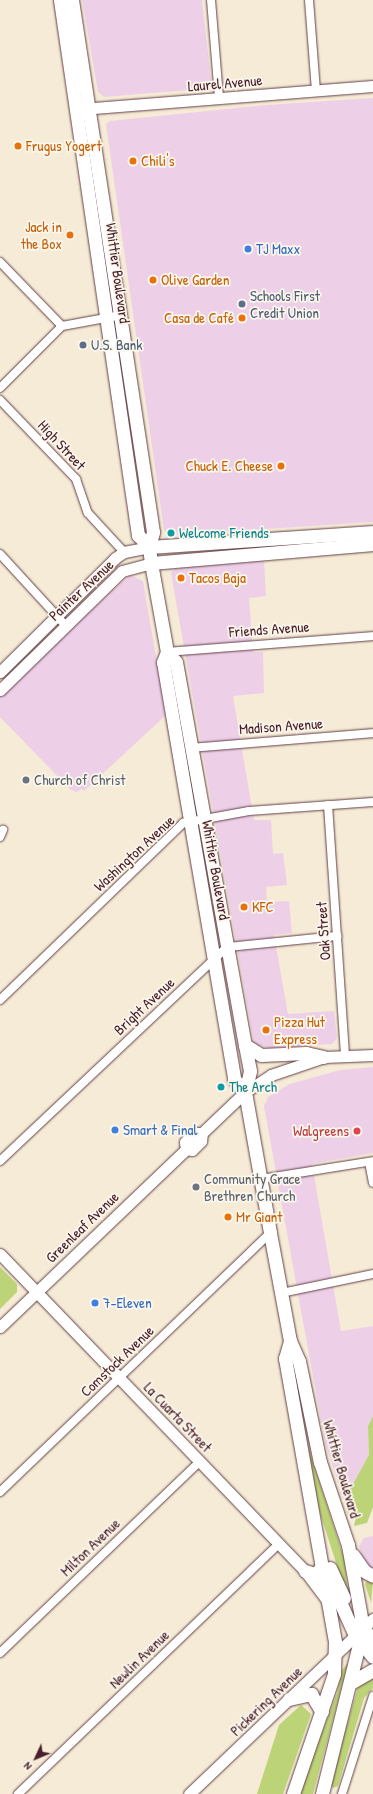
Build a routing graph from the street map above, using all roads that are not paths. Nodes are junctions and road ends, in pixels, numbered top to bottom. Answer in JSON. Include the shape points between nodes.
{"nodes":[{"id":1,"x":60,"y":0,"type":"edge"},
{"id":2,"x":72,"y":0,"type":"edge"},
{"id":3,"x":211,"y":0,"type":"edge"},
{"id":4,"x":309,"y":0,"type":"edge"},
{"id":5,"x":373,"y":86,"type":"edge"},
{"id":6,"x":316,"y":90,"type":"junction"},
{"id":7,"x":219,"y":98,"type":"junction"},
{"id":8,"x":85,"y":109,"type":"junction"},
{"id":9,"x":0,"y":262,"type":"edge"},
{"id":10,"x":122,"y":315,"type":"junction"},
{"id":11,"x":108,"y":318,"type":"junction"},
{"id":12,"x":62,"y":326,"type":"junction"},
{"id":13,"x":0,"y":388,"type":"edge"},
{"id":14,"x":0,"y":400,"type":"edge"},
{"id":15,"x":373,"y":532,"type":"edge"},
{"id":16,"x":373,"y":544,"type":"edge"},
{"id":17,"x":149,"y":547,"type":"junction"},
{"id":18,"x":124,"y":552,"type":"junction"},
{"id":19,"x":0,"y":554,"type":"edge"},
{"id":20,"x":151,"y":563,"type":"junction"},
{"id":21,"x":55,"y":616,"type":"junction"},
{"id":22,"x":65,"y":625,"type":"junction"},
{"id":23,"x":373,"y":636,"type":"edge"},
{"id":24,"x":167,"y":652,"type":"junction"},
{"id":25,"x":0,"y":672,"type":"edge"},
{"id":26,"x":0,"y":690,"type":"edge"},
{"id":27,"x":373,"y":733,"type":"edge"},
{"id":28,"x":191,"y":748,"type":"junction"},
{"id":29,"x":373,"y":802,"type":"edge"},
{"id":30,"x":328,"y":805,"type":"junction"},
{"id":31,"x":204,"y":817,"type":"junction"},
{"id":32,"x":191,"y":821,"type":"junction"},
{"id":33,"x":337,"y":936,"type":"junction"},
{"id":34,"x":227,"y":947,"type":"junction"},
{"id":35,"x":216,"y":957,"type":"junction"},
{"id":36,"x":0,"y":1000,"type":"edge"},
{"id":37,"x":246,"y":1046,"type":"junction"},
{"id":38,"x":373,"y":1054,"type":"edge"},
{"id":39,"x":345,"y":1056,"type":"junction"},
{"id":40,"x":324,"y":1057,"type":"junction"},
{"id":41,"x":245,"y":1092,"type":"junction"},
{"id":42,"x":0,"y":1161,"type":"edge"},
{"id":43,"x":371,"y":1161,"type":"edge"},
{"id":44,"x":261,"y":1179,"type":"junction"},
{"id":45,"x":373,"y":1183,"type":"edge"},
{"id":46,"x":270,"y":1233,"type":"junction"},
{"id":47,"x":0,"y":1254,"type":"edge"},
{"id":48,"x":373,"y":1274,"type":"edge"},
{"id":49,"x":37,"y":1292,"type":"junction"},
{"id":50,"x":281,"y":1293,"type":"junction"},
{"id":51,"x":0,"y":1327,"type":"edge"},
{"id":52,"x":290,"y":1341,"type":"junction"},
{"id":53,"x":119,"y":1378,"type":"junction"},
{"id":54,"x":200,"y":1461,"type":"junction"},
{"id":55,"x":0,"y":1492,"type":"edge"},
{"id":56,"x":279,"y":1544,"type":"junction"},
{"id":57,"x":348,"y":1545,"type":"junction"},
{"id":58,"x":326,"y":1568,"type":"junction"},
{"id":59,"x":305,"y":1571,"type":"junction"},
{"id":60,"x":373,"y":1576,"type":"edge"},
{"id":61,"x":331,"y":1605,"type":"junction"},
{"id":62,"x":373,"y":1619,"type":"edge"},
{"id":63,"x":363,"y":1636,"type":"edge"},
{"id":64,"x":0,"y":1653,"type":"edge"},
{"id":65,"x":335,"y":1656,"type":"junction"},
{"id":66,"x":373,"y":1657,"type":"edge"},
{"id":67,"x":373,"y":1670,"type":"edge"},
{"id":68,"x":352,"y":1682,"type":"junction"},
{"id":69,"x":373,"y":1696,"type":"edge"},
{"id":70,"x":289,"y":1699,"type":"junction"},
{"id":71,"x":322,"y":1712,"type":"junction"},
{"id":72,"x":326,"y":1793,"type":"edge"},
{"id":73,"x":18,"y":1794,"type":"edge"},
{"id":74,"x":189,"y":1794,"type":"edge"},
{"id":75,"x":293,"y":1794,"type":"edge"},
{"id":76,"x":342,"y":1794,"type":"edge"}],
"edges":[{"from":1,"to":8,"type":"main road","name":"Whittier Boulevard"},
{"from":2,"to":8,"type":"main road","name":"Whittier Boulevard"},
{"from":3,"to":7,"type":"street"},
{"from":4,"to":6,"type":"street"},
{"from":5,"to":6,"type":"street","name":"Laurel Avenue"},
{"from":6,"to":7,"type":"street","name":"Laurel Avenue"},
{"from":7,"to":8,"type":"street","name":"Laurel Avenue"},
{"from":8,"to":10,"type":"main road","name":"Whittier Boulevard"},
{"from":8,"to":11,"type":"main road","name":"Whittier Boulevard"},
{"from":9,"to":12,"type":"street"},
{"from":10,"to":11,"type":"street"},
{"from":10,"to":17,"type":"main road","name":"Whittier Boulevard","via":[[152,532]]},
{"from":11,"to":12,"type":"street"},
{"from":11,"to":17,"type":"main road","name":"Whittier Boulevard","via":[[138,535]]},
{"from":12,"to":13,"type":"street"},
{"from":14,"to":18,"type":"street","name":"High Street","via":[[76,479],[88,513]]},
{"from":15,"to":17,"type":"main road","name":"Painter Avenue"},
{"from":16,"to":20,"type":"main road","name":"Painter Avenue"},
{"from":17,"to":18,"type":"street","name":"Painter Avenue"},
{"from":17,"to":20,"type":"main road","name":"Whittier Boulevard"},
{"from":18,"to":21,"type":"street","name":"Painter Avenue"},
{"from":19,"to":21,"type":"street"},
{"from":20,"to":22,"type":"street","name":"Painter Avenue","via":[[122,571]]},
{"from":20,"to":24,"type":"main road","name":"Whittier Boulevard"},
{"from":21,"to":22,"type":"street"},
{"from":21,"to":25,"type":"street","name":"Painter Avenue"},
{"from":22,"to":26,"type":"street","name":"Painter Avenue"},
{"from":23,"to":24,"type":"street","name":"Friends Avenue"},
{"from":24,"to":28,"type":"main road","name":"Whittier Boulevard","via":[[176,662]]},
{"from":24,"to":32,"type":"main road","name":"Whittier Boulevard","via":[[163,662]]},
{"from":27,"to":28,"type":"street","name":"Madison Avenue"},
{"from":28,"to":31,"type":"main road","name":"Whittier Boulevard"},
{"from":29,"to":30,"type":"street","name":"Washington Avenue"},
{"from":30,"to":31,"type":"street","name":"Washington Avenue"},
{"from":30,"to":33,"type":"street","name":"Oak Street"},
{"from":31,"to":32,"type":"street","name":"Washington Avenue"},
{"from":31,"to":34,"type":"main road","name":"Whittier Boulevard"},
{"from":32,"to":35,"type":"main road","name":"Whittier Boulevard"},
{"from":32,"to":36,"type":"street","name":"Washington Avenue","via":[[183,824]]},
{"from":33,"to":34,"type":"street"},
{"from":33,"to":39,"type":"street","name":"Oak Street"},
{"from":34,"to":35,"type":"street","name":"Bright Avenue"},
{"from":34,"to":37,"type":"main road","name":"Whittier Boulevard"},
{"from":35,"to":41,"type":"main road","name":"Whittier Boulevard","via":[[234,1079]]},
{"from":35,"to":42,"type":"street","name":"Bright Avenue"},
{"from":37,"to":40,"type":"main road","via":[[261,1056],[306,1053]]},
{"from":37,"to":41,"type":"main road","name":"Whittier Boulevard","via":[[250,1071]]},
{"from":38,"to":39,"type":"street","name":"Greenleaf Avenue"},
{"from":39,"to":40,"type":"street","name":"Greenleaf Avenue"},
{"from":40,"to":41,"type":"street","name":"Greenleaf Avenue","via":[[271,1075]]},
{"from":41,"to":44,"type":"main road","name":"Whittier Boulevard"},
{"from":41,"to":49,"type":"street","name":"Greenleaf Avenue","via":[[202,1133],[201,1141],[192,1150],[186,1149]]},
{"from":43,"to":44,"type":"street"},
{"from":43,"to":45,"type":"street"},
{"from":44,"to":46,"type":"main road","name":"Whittier Boulevard"},
{"from":46,"to":50,"type":"main road","name":"Whittier Boulevard"},
{"from":46,"to":53,"type":"street","name":"Comstock Avenue"},
{"from":47,"to":49,"type":"street","name":"La Cuarta Street"},
{"from":48,"to":50,"type":"street"},
{"from":49,"to":51,"type":"street","name":"Greenleaf Avenue"},
{"from":49,"to":53,"type":"street","name":"La Cuarta Street"},
{"from":50,"to":52,"type":"main road","name":"Whittier Boulevard"},
{"from":52,"to":57,"type":"main road","name":"Whittier Boulevard","via":[[299,1360],[320,1462]]},
{"from":52,"to":58,"type":"main road","name":"Whittier Boulevard","via":[[285,1358]]},
{"from":53,"to":54,"type":"street","name":"La Cuarta Street"},
{"from":53,"to":55,"type":"street","name":"Comstock Avenue"},
{"from":54,"to":56,"type":"street","name":"La Cuarta Street"},
{"from":54,"to":64,"type":"street","name":"Milton Avenue"},
{"from":56,"to":59,"type":"street","name":"La Cuarta Street"},
{"from":56,"to":73,"type":"street","name":"Newlin Avenue"},
{"from":57,"to":60,"type":"main road","via":[[362,1569]]},
{"from":57,"to":63,"type":"main road","name":"Whittier Boulevard"},
{"from":58,"to":59,"type":"main road","via":[[315,1574]]},
{"from":58,"to":61,"type":"main road","name":"Whittier Boulevard"},
{"from":58,"to":63,"type":"main road"},
{"from":59,"to":61,"type":"street","name":"La Cuarta Street"},
{"from":61,"to":65,"type":"main road","name":"Whittier Boulevard"},
{"from":62,"to":63,"type":"street","name":"Pickering Avenue"},
{"from":63,"to":65,"type":"street","name":"Pickering Avenue"},
{"from":63,"to":66,"type":"main road"},
{"from":63,"to":68,"type":"main road","name":"Whittier Boulevard"},
{"from":65,"to":70,"type":"street","name":"Pickering Avenue"},
{"from":65,"to":71,"type":"main road","name":"Whittier Boulevard","via":[[334,1674]]},
{"from":67,"to":68,"type":"main road"},
{"from":68,"to":72,"type":"main road","name":"Whittier Boulevard"},
{"from":69,"to":76,"type":"street"},
{"from":70,"to":71,"type":"main road","via":[[311,1694],[318,1701]]},
{"from":70,"to":74,"type":"street","name":"Pickering Avenue"},
{"from":71,"to":75,"type":"main road","name":"Whittier Boulevard"}]}
